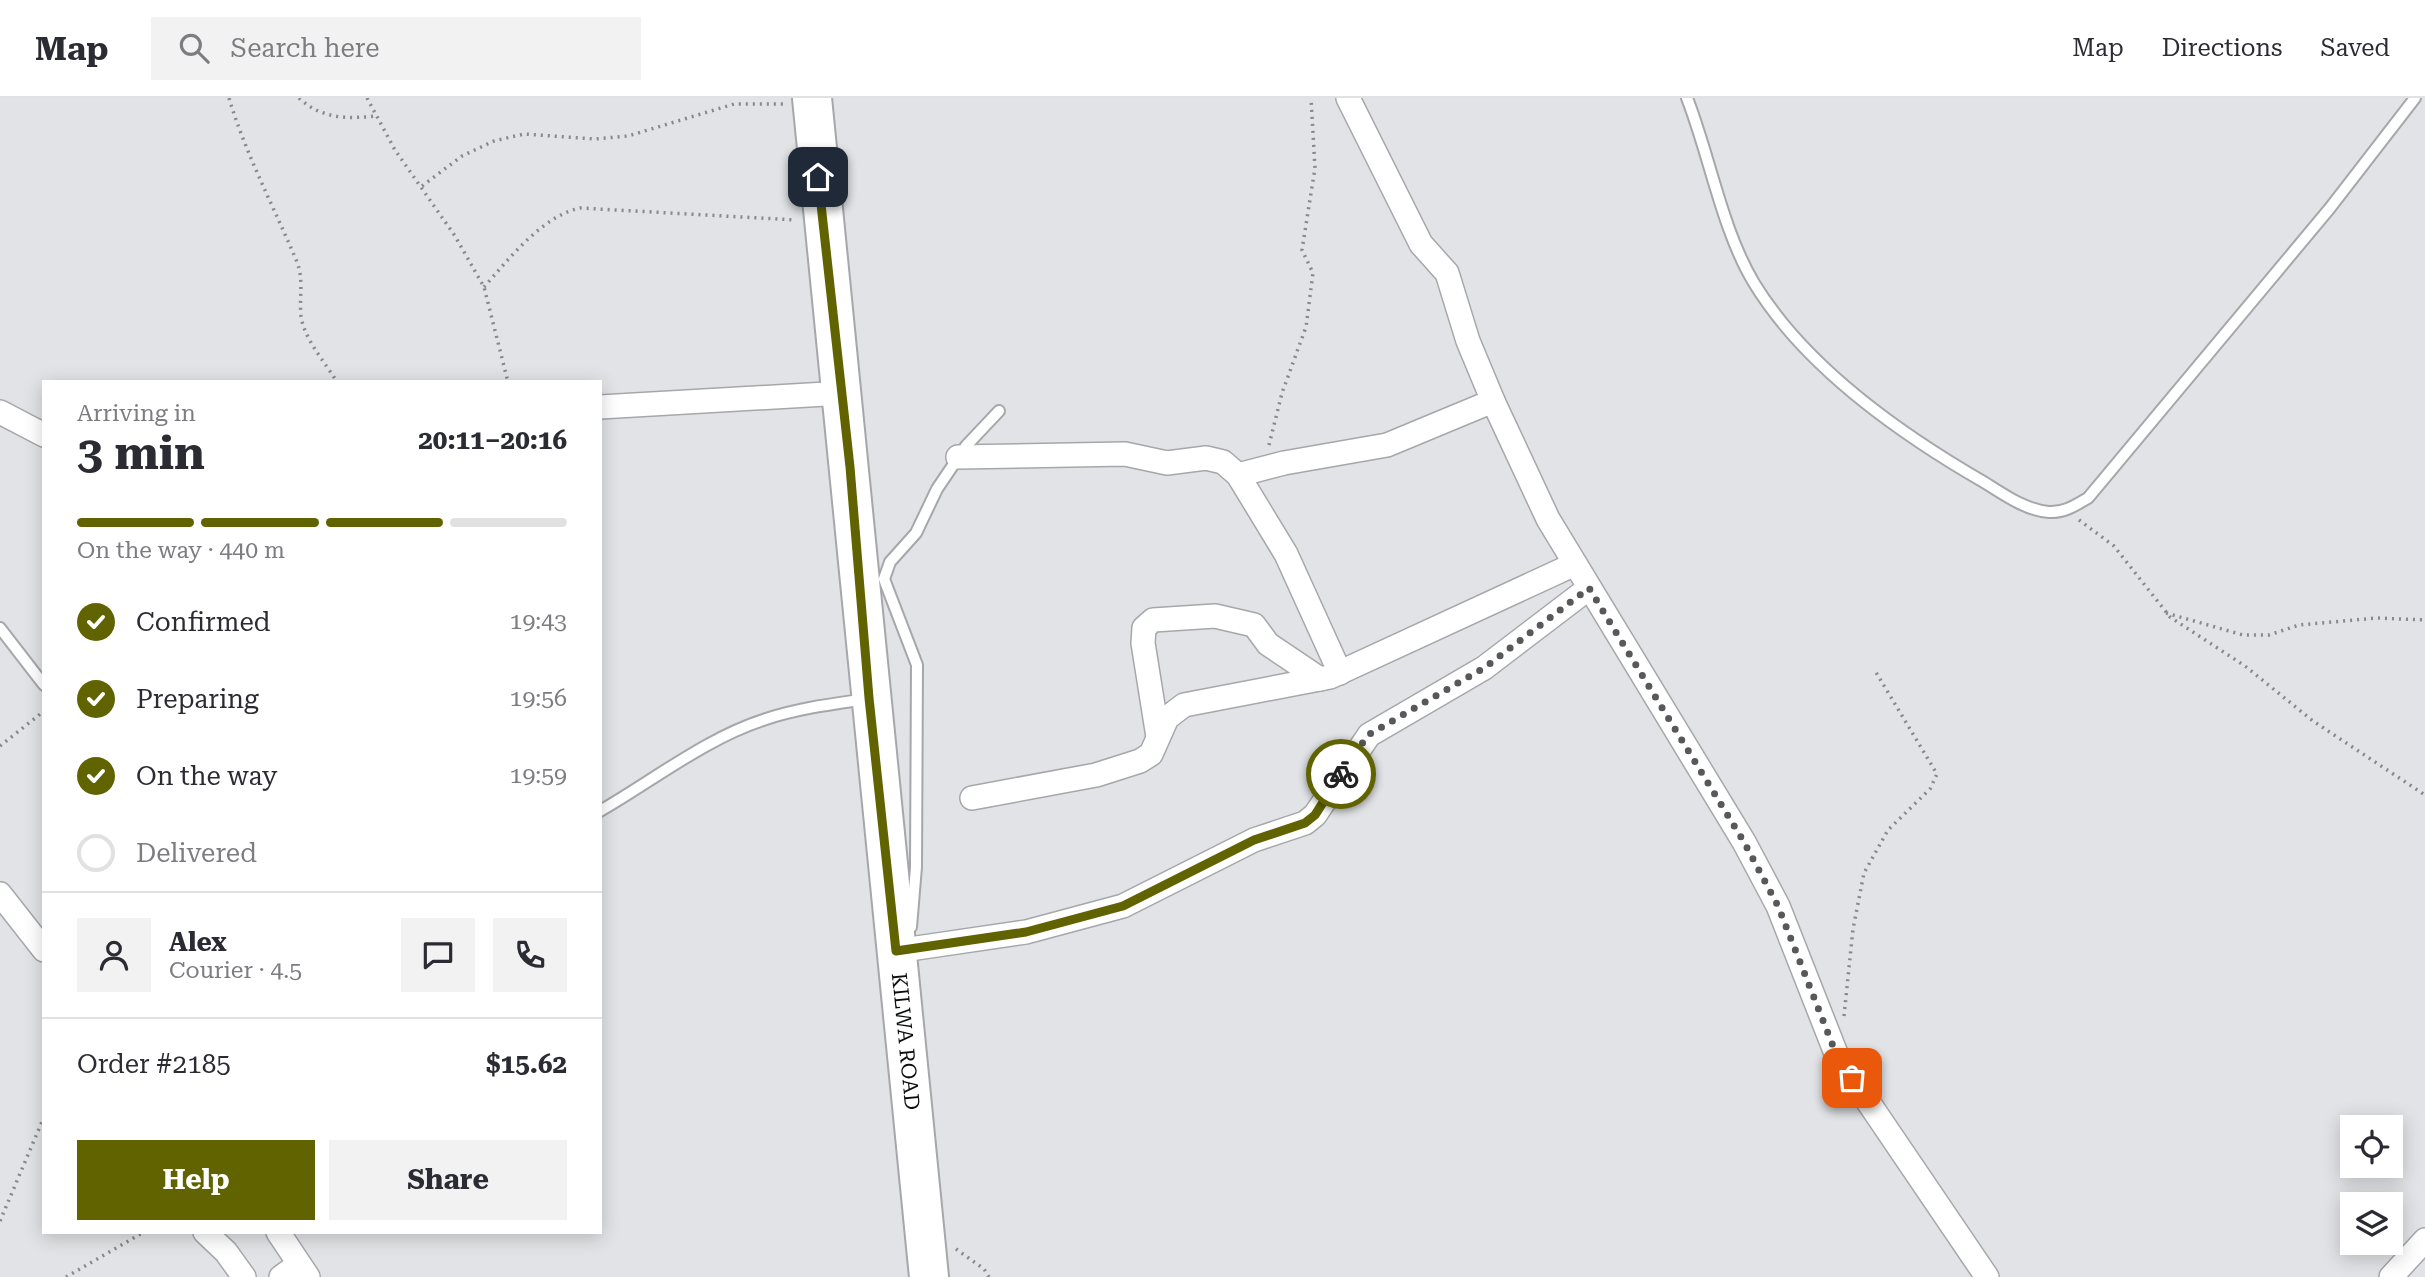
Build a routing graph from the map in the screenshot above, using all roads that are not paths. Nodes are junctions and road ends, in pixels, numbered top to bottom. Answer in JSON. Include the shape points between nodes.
{"nodes":[{"id":1,"x":1348,"y":98,"type":"edge"},
{"id":2,"x":1688,"y":98,"type":"edge"},
{"id":3,"x":2415,"y":98,"type":"edge"},
{"id":4,"x":812,"y":101,"type":"edge"},
{"id":5,"x":843,"y":393,"type":"junction"},
{"id":6,"x":1493,"y":401,"type":"junction"},
{"id":7,"x":602,"y":407,"type":"edge"},
{"id":8,"x":999,"y":411,"type":"dead end"},
{"id":9,"x":0,"y":412,"type":"edge"},
{"id":10,"x":42,"y":434,"type":"edge"},
{"id":11,"x":958,"y":457,"type":"junction"},
{"id":12,"x":1238,"y":475,"type":"junction"},
{"id":13,"x":1574,"y":564,"type":"junction"},
{"id":14,"x":1589,"y":588,"type":"junction"},
{"id":15,"x":0,"y":628,"type":"edge"},
{"id":16,"x":1330,"y":676,"type":"junction"},
{"id":17,"x":42,"y":682,"type":"edge"},
{"id":18,"x":869,"y":698,"type":"junction"},
{"id":19,"x":1158,"y":737,"type":"junction"},
{"id":20,"x":972,"y":798,"type":"dead end"},
{"id":21,"x":602,"y":810,"type":"edge"},
{"id":22,"x":0,"y":894,"type":"edge"},
{"id":23,"x":42,"y":947,"type":"edge"},
{"id":24,"x":903,"y":951,"type":"junction"},
{"id":25,"x":207,"y":1234,"type":"edge"},
{"id":26,"x":279,"y":1234,"type":"edge"},
{"id":27,"x":2425,"y":1240,"type":"edge"},
{"id":28,"x":928,"y":1261,"type":"edge"},
{"id":29,"x":296,"y":1273,"type":"edge"},
{"id":30,"x":244,"y":1277,"type":"edge"},
{"id":31,"x":1987,"y":1277,"type":"edge"},
{"id":32,"x":2392,"y":1277,"type":"edge"}],
"edges":[{"from":1,"to":6,"type":"street","via":[[1421,244],[1447,273]]},
{"from":2,"to":3,"type":"lane","via":[[1731,234],[1770,307],[1888,421],[2022,505],[2039,510],[2066,510],[2088,498],[2330,208]]},
{"from":4,"to":5,"type":"highway","name":"KILWA ROAD"},
{"from":5,"to":7,"type":"street"},
{"from":5,"to":18,"type":"highway","name":"KILWA ROAD"},
{"from":6,"to":12,"type":"street","via":[[1379,447]]},
{"from":6,"to":13,"type":"street"},
{"from":8,"to":11,"type":"lane"},
{"from":9,"to":10,"type":"street"},
{"from":11,"to":12,"type":"street","via":[[1125,454],[1167,463],[1206,458],[1223,462]]},
{"from":11,"to":24,"type":"lane","via":[[916,533],[890,562],[884,579],[916,665],[916,867]]},
{"from":12,"to":16,"type":"street","via":[[1308,596]]},
{"from":13,"to":14,"type":"street"},
{"from":13,"to":16,"type":"street"},
{"from":14,"to":24,"type":"street","via":[[1484,668],[1368,735],[1305,823],[1254,840],[1123,906],[1026,932]]},
{"from":14,"to":31,"type":"street","via":[[1778,906],[1837,1056]]},
{"from":15,"to":17,"type":"lane"},
{"from":16,"to":19,"type":"street","via":[[1184,705],[1167,719]]},
{"from":16,"to":19,"type":"street","via":[[1268,644],[1254,625],[1228,616],[1153,620],[1144,628],[1143,643]]},
{"from":18,"to":21,"type":"lane","via":[[764,719],[667,769]]},
{"from":18,"to":24,"type":"highway","name":"KILWA ROAD"},
{"from":19,"to":20,"type":"street","via":[[1147,757],[1096,775]]},
{"from":22,"to":23,"type":"street"},
{"from":24,"to":28,"type":"highway","name":"KILWA ROAD"},
{"from":25,"to":30,"type":"street"},
{"from":26,"to":29,"type":"street"},
{"from":27,"to":32,"type":"street"}]}
